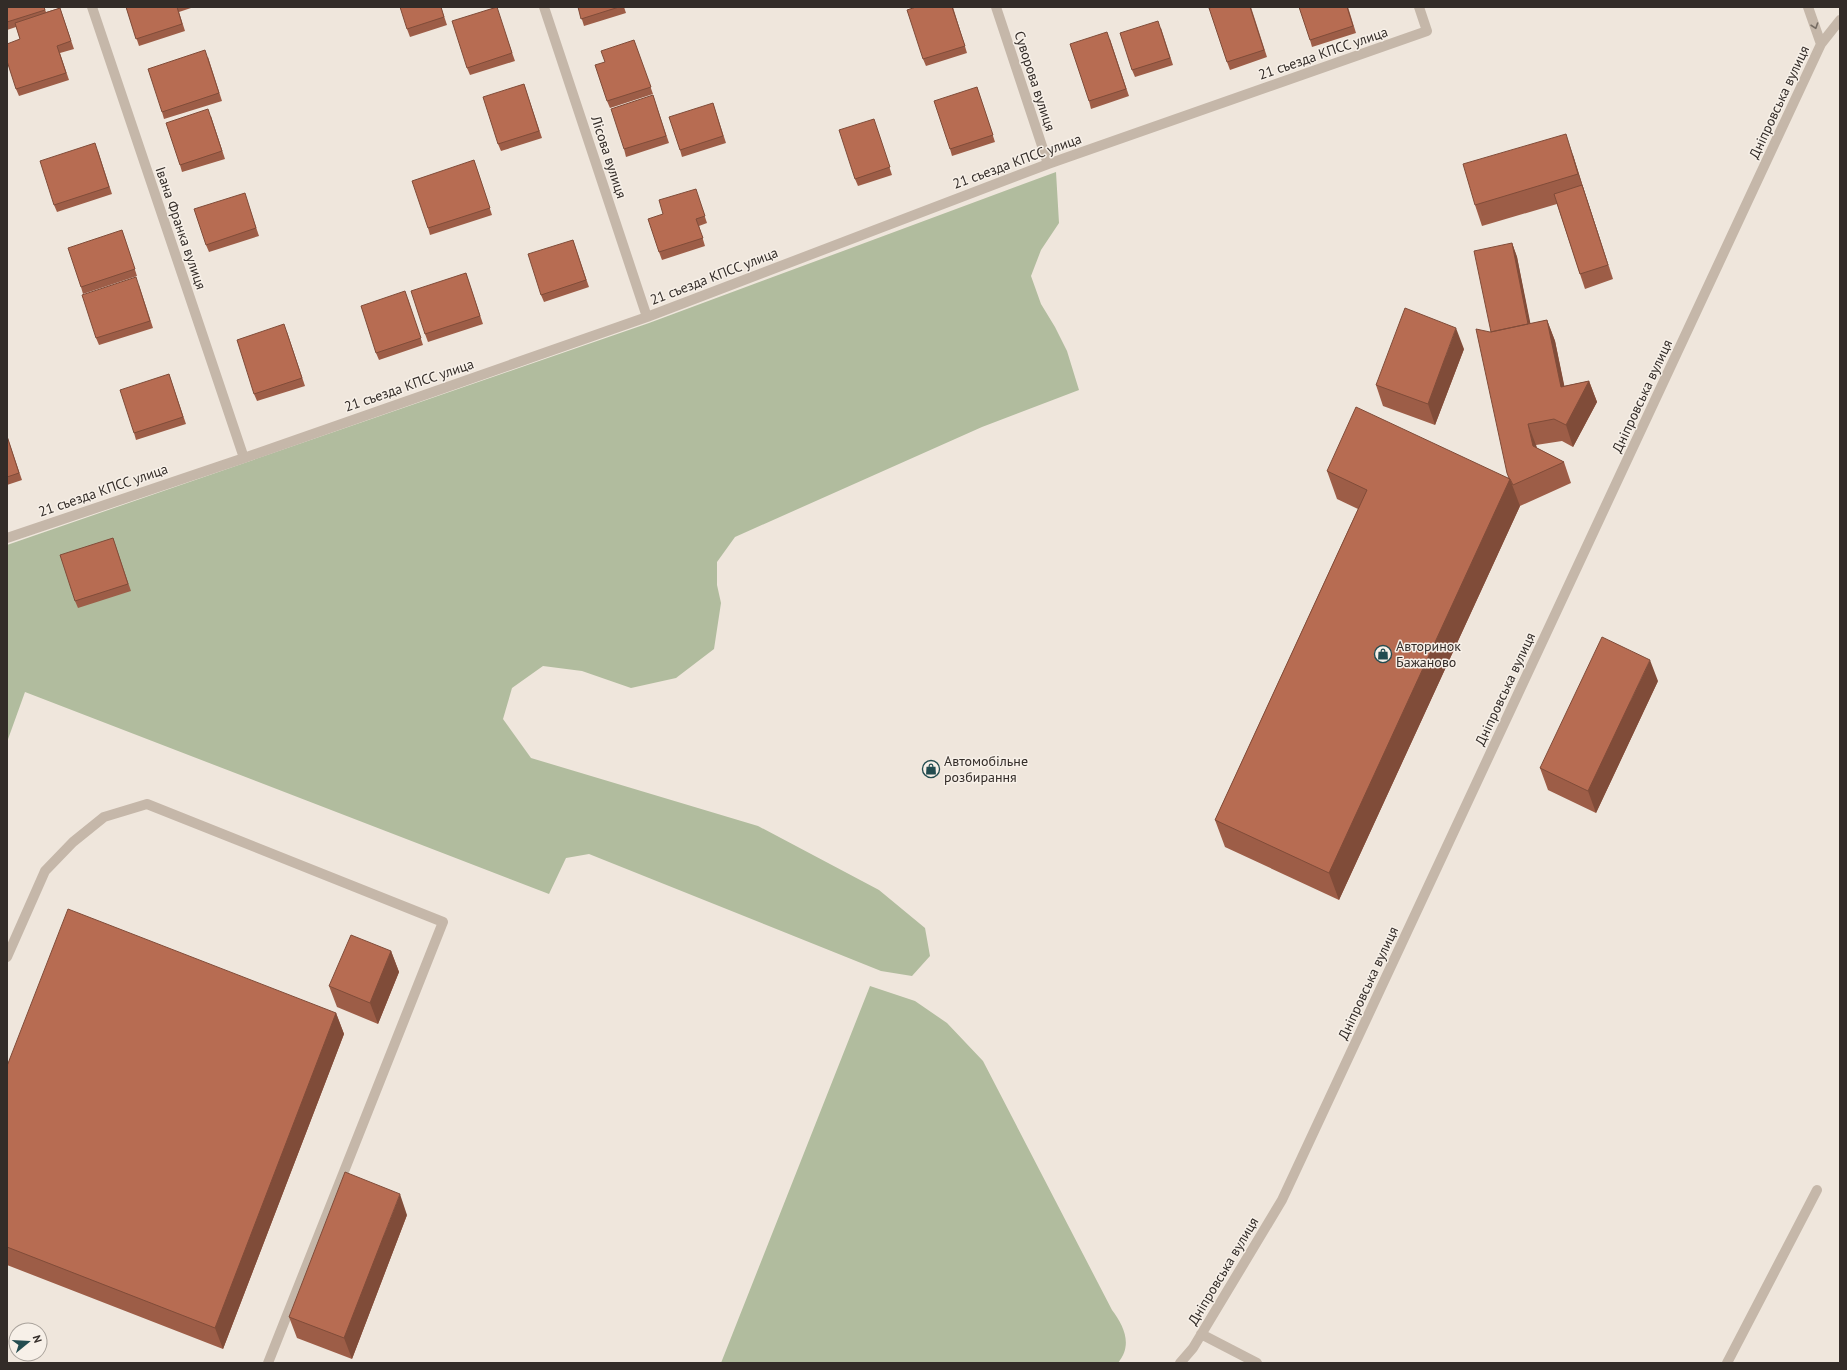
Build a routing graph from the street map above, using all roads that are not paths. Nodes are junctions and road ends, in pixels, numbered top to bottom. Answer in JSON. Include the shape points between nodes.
{"nodes":[{"id":1,"x":92,"y":7,"type":"edge"},
{"id":2,"x":544,"y":7,"type":"edge"},
{"id":3,"x":996,"y":7,"type":"edge"},
{"id":4,"x":1419,"y":7,"type":"edge"},
{"id":5,"x":1808,"y":7,"type":"edge"},
{"id":6,"x":1840,"y":20,"type":"edge"},
{"id":7,"x":1821,"y":44,"type":"junction"},
{"id":8,"x":1048,"y":164,"type":"junction"},
{"id":9,"x":647,"y":317,"type":"junction"},
{"id":10,"x":244,"y":458,"type":"junction"},
{"id":11,"x":7,"y":538,"type":"edge"},
{"id":12,"x":7,"y":957,"type":"edge"},
{"id":13,"x":1817,"y":1190,"type":"dead end"},
{"id":14,"x":1201,"y":1334,"type":"junction"},
{"id":15,"x":268,"y":1363,"type":"edge"},
{"id":16,"x":1180,"y":1363,"type":"edge"},
{"id":17,"x":1257,"y":1363,"type":"edge"},
{"id":18,"x":1727,"y":1363,"type":"edge"}],
"edges":[{"from":1,"to":10,"type":"street","name":"Івана Франка вулиця"},
{"from":2,"to":9,"type":"street","name":"Лісова вулиця"},
{"from":3,"to":8,"type":"street","name":"Суворова вулиця"},
{"from":4,"to":8,"type":"street","name":"21 съезда КПСС улица","via":[[1427,31]]},
{"from":5,"to":7,"type":"street","one_way":true},
{"from":6,"to":7,"type":"street","name":"Дніпровська вулиця"},
{"from":7,"to":14,"type":"street","name":"Дніпровська вулиця","via":[[1282,1200]]},
{"from":8,"to":9,"type":"street","name":"21 съезда КПСС улица"},
{"from":9,"to":10,"type":"street","name":"21 съезда КПСС улица"},
{"from":10,"to":11,"type":"street","name":"21 съезда КПСС улица"},
{"from":12,"to":15,"type":"street","via":[[45,871],[73,842],[104,817],[147,804],[443,922]]},
{"from":13,"to":18,"type":"street"},
{"from":14,"to":16,"type":"street","name":"Дніпровська вулиця"},
{"from":14,"to":17,"type":"street"}]}
